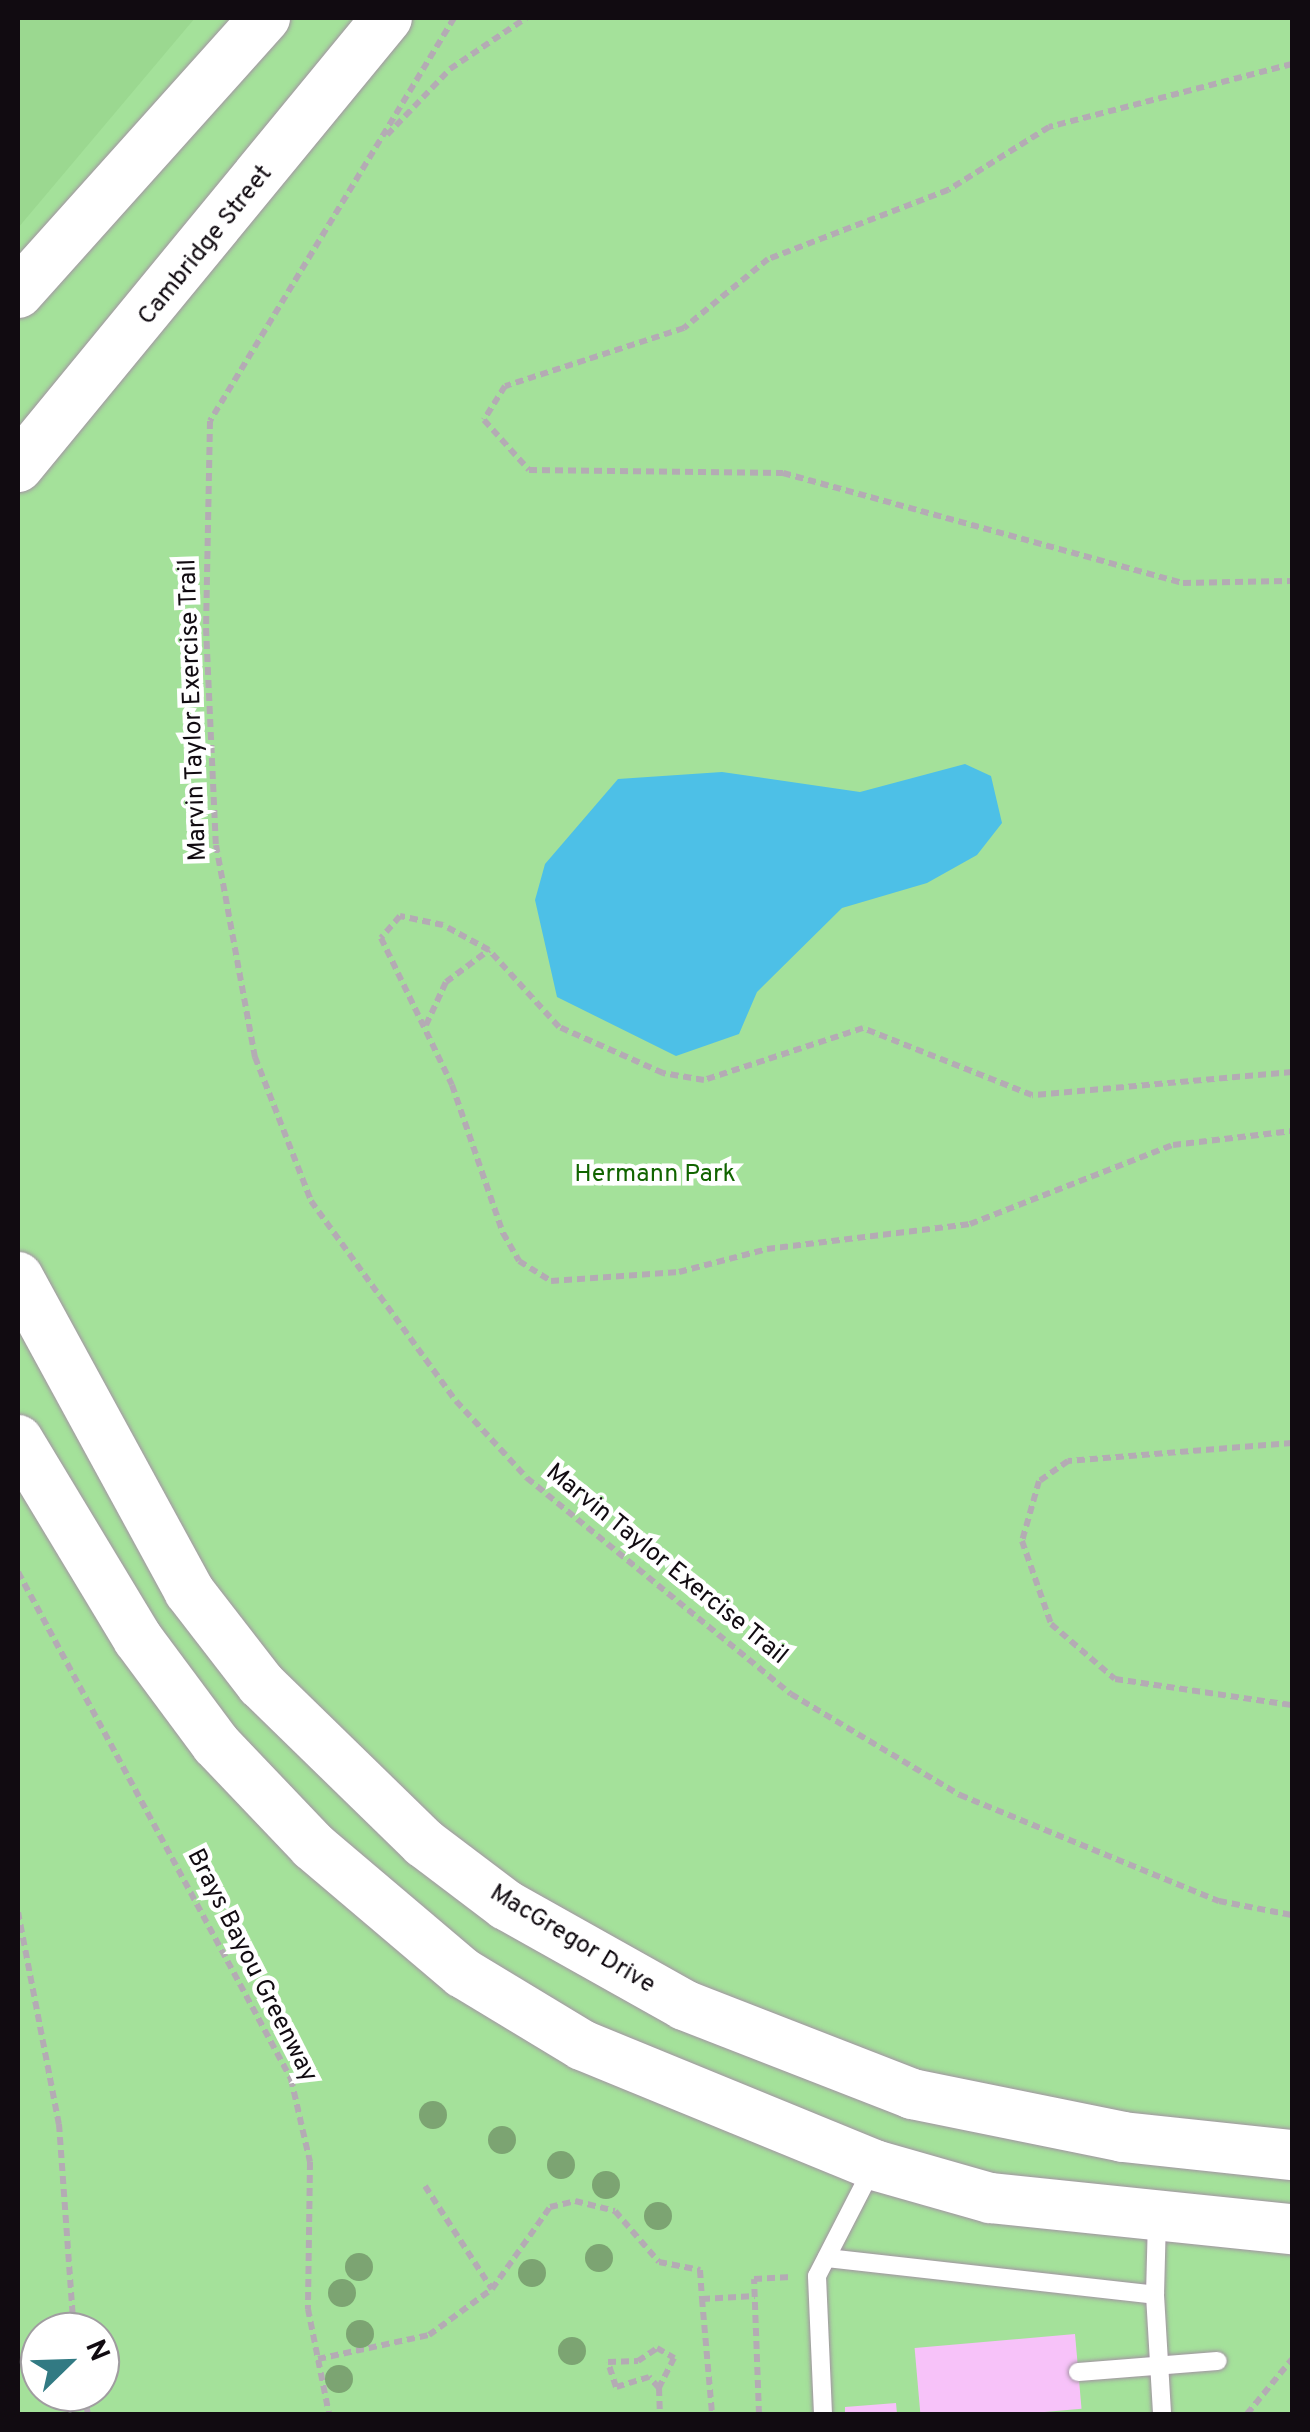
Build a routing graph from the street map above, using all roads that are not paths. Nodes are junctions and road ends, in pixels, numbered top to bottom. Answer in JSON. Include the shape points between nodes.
{"nodes":[{"id":1,"x":265,"y":18,"type":"edge"},
{"id":2,"x":386,"y":18,"type":"edge"},
{"id":3,"x":18,"y":293,"type":"edge"},
{"id":4,"x":18,"y":468,"type":"edge"},
{"id":5,"x":18,"y":1277,"type":"edge"},
{"id":6,"x":18,"y":1440,"type":"edge"},
{"id":7,"x":912,"y":2094,"type":"junction"},
{"id":8,"x":1292,"y":2154,"type":"edge"},
{"id":9,"x":874,"y":2165,"type":"junction"},
{"id":10,"x":1157,"y":2220,"type":"junction"},
{"id":11,"x":1292,"y":2229,"type":"edge"},
{"id":12,"x":827,"y":2258,"type":"junction"},
{"id":13,"x":1156,"y":2294,"type":"junction"},
{"id":14,"x":1218,"y":2361,"type":"dead end"},
{"id":15,"x":1159,"y":2366,"type":"junction"},
{"id":16,"x":1078,"y":2372,"type":"dead end"},
{"id":17,"x":824,"y":2414,"type":"edge"},
{"id":18,"x":1162,"y":2414,"type":"edge"}],
"edges":[{"from":1,"to":3,"type":"main road"},
{"from":2,"to":4,"type":"main road","name":"Cambridge Street"},
{"from":5,"to":7,"type":"main road","name":"MacGregor Drive","via":[[190,1591],[261,1684],[424,1844],[506,1905],[684,2005]]},
{"from":6,"to":9,"type":"main road","via":[[138,1639],[216,1744],[328,1859],[464,1972],[582,2045]]},
{"from":7,"to":8,"type":"main road","name":"MacGregor Drive","via":[[1122,2137]]},
{"from":7,"to":9,"type":"main road"},
{"from":9,"to":10,"type":"main road","via":[[990,2198]]},
{"from":9,"to":12,"type":"lane"},
{"from":10,"to":11,"type":"main road"},
{"from":10,"to":13,"type":"lane"},
{"from":12,"to":13,"type":"lane"},
{"from":12,"to":17,"type":"lane","via":[[817,2276]]},
{"from":13,"to":15,"type":"lane"},
{"from":14,"to":15,"type":"lane"},
{"from":15,"to":16,"type":"lane"},
{"from":15,"to":18,"type":"lane"}]}
